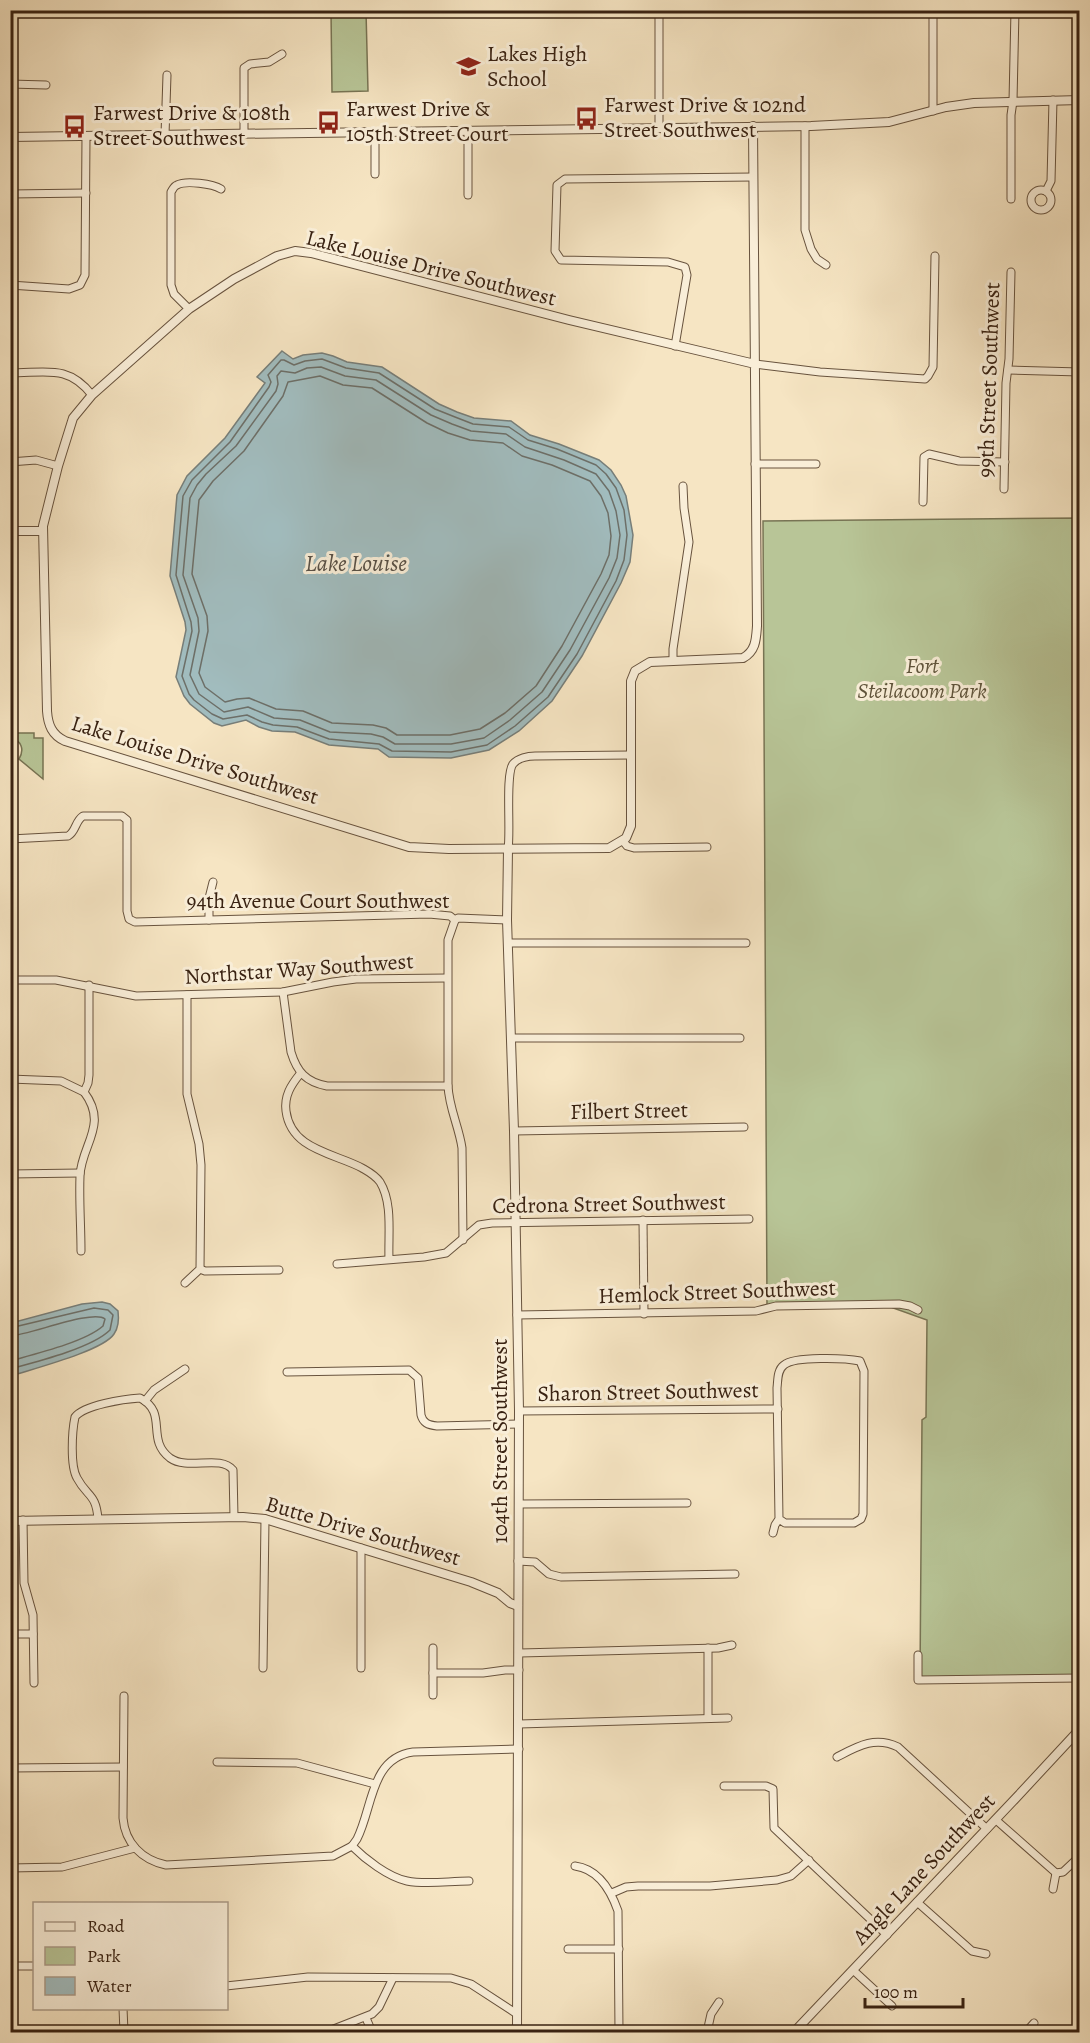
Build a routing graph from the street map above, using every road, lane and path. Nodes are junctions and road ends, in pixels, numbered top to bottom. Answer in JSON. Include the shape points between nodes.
{"nodes":[{"id":1,"x":659,"y":10,"type":"edge"},
{"id":2,"x":933,"y":10,"type":"edge"},
{"id":3,"x":1015,"y":10,"type":"edge"},
{"id":4,"x":282,"y":54,"type":"dead end"},
{"id":5,"x":167,"y":75,"type":"dead end"},
{"id":6,"x":10,"y":84,"type":"edge"},
{"id":7,"x":46,"y":85,"type":"dead end"},
{"id":8,"x":1013,"y":100,"type":"junction"},
{"id":9,"x":1053,"y":100,"type":"junction"},
{"id":10,"x":1080,"y":100,"type":"edge"},
{"id":11,"x":933,"y":111,"type":"junction"},
{"id":12,"x":753,"y":126,"type":"junction"},
{"id":13,"x":805,"y":126,"type":"junction"},
{"id":14,"x":659,"y":127,"type":"junction"},
{"id":15,"x":468,"y":130,"type":"junction"},
{"id":16,"x":375,"y":132,"type":"junction"},
{"id":17,"x":244,"y":133,"type":"junction"},
{"id":18,"x":165,"y":135,"type":"junction"},
{"id":19,"x":86,"y":136,"type":"junction"},
{"id":20,"x":10,"y":137,"type":"edge"},
{"id":21,"x":375,"y":174,"type":"dead end"},
{"id":22,"x":753,"y":177,"type":"junction"},
{"id":23,"x":221,"y":189,"type":"dead end"},
{"id":24,"x":1046,"y":191,"type":"dead end"},
{"id":25,"x":86,"y":193,"type":"junction"},
{"id":26,"x":10,"y":194,"type":"edge"},
{"id":27,"x":468,"y":195,"type":"dead end"},
{"id":28,"x":1011,"y":199,"type":"dead end"},
{"id":29,"x":935,"y":256,"type":"dead end"},
{"id":30,"x":826,"y":265,"type":"dead end"},
{"id":31,"x":1011,"y":272,"type":"dead end"},
{"id":32,"x":10,"y":285,"type":"edge"},
{"id":33,"x":189,"y":309,"type":"junction"},
{"id":34,"x":675,"y":346,"type":"junction"},
{"id":35,"x":755,"y":364,"type":"junction"},
{"id":36,"x":1008,"y":370,"type":"junction"},
{"id":37,"x":1080,"y":372,"type":"edge"},
{"id":38,"x":10,"y":373,"type":"edge"},
{"id":39,"x":92,"y":395,"type":"junction"},
{"id":40,"x":10,"y":462,"type":"edge"},
{"id":41,"x":1005,"y":462,"type":"junction"},
{"id":42,"x":755,"y":464,"type":"junction"},
{"id":43,"x":816,"y":464,"type":"dead end"},
{"id":44,"x":58,"y":466,"type":"junction"},
{"id":45,"x":683,"y":486,"type":"dead end"},
{"id":46,"x":1004,"y":489,"type":"dead end"},
{"id":47,"x":923,"y":502,"type":"dead end"},
{"id":48,"x":10,"y":531,"type":"edge"},
{"id":49,"x":43,"y":531,"type":"junction"},
{"id":50,"x":673,"y":661,"type":"junction"},
{"id":51,"x":630,"y":755,"type":"junction"},
{"id":52,"x":10,"y":839,"type":"edge"},
{"id":53,"x":623,"y":840,"type":"junction"},
{"id":54,"x":707,"y":847,"type":"dead end"},
{"id":55,"x":508,"y":849,"type":"junction"},
{"id":56,"x":213,"y":882,"type":"dead end"},
{"id":57,"x":210,"y":920,"type":"junction"},
{"id":58,"x":455,"y":920,"type":"junction"},
{"id":59,"x":507,"y":920,"type":"junction"},
{"id":60,"x":509,"y":943,"type":"junction"},
{"id":61,"x":746,"y":943,"type":"dead end"},
{"id":62,"x":447,"y":978,"type":"junction"},
{"id":63,"x":10,"y":980,"type":"edge"},
{"id":64,"x":89,"y":985,"type":"junction"},
{"id":65,"x":283,"y":992,"type":"junction"},
{"id":66,"x":186,"y":995,"type":"junction"},
{"id":67,"x":511,"y":1038,"type":"junction"},
{"id":68,"x":740,"y":1038,"type":"dead end"},
{"id":69,"x":300,"y":1074,"type":"junction"},
{"id":70,"x":10,"y":1079,"type":"edge"},
{"id":71,"x":448,"y":1086,"type":"junction"},
{"id":72,"x":84,"y":1092,"type":"junction"},
{"id":73,"x":744,"y":1127,"type":"dead end"},
{"id":74,"x":514,"y":1131,"type":"junction"},
{"id":75,"x":80,"y":1173,"type":"junction"},
{"id":76,"x":10,"y":1174,"type":"edge"},
{"id":77,"x":749,"y":1219,"type":"dead end"},
{"id":78,"x":643,"y":1220,"type":"junction"},
{"id":79,"x":516,"y":1223,"type":"junction"},
{"id":80,"x":463,"y":1240,"type":"junction"},
{"id":81,"x":81,"y":1251,"type":"dead end"},
{"id":82,"x":389,"y":1259,"type":"junction"},
{"id":83,"x":337,"y":1264,"type":"dead end"},
{"id":84,"x":200,"y":1269,"type":"junction"},
{"id":85,"x":279,"y":1270,"type":"dead end"},
{"id":86,"x":185,"y":1283,"type":"dead end"},
{"id":87,"x":918,"y":1310,"type":"dead end"},
{"id":88,"x":644,"y":1314,"type":"junction"},
{"id":89,"x":517,"y":1315,"type":"junction"},
{"id":90,"x":185,"y":1369,"type":"dead end"},
{"id":91,"x":287,"y":1372,"type":"dead end"},
{"id":92,"x":145,"y":1401,"type":"junction"},
{"id":93,"x":778,"y":1409,"type":"junction"},
{"id":94,"x":519,"y":1411,"type":"junction"},
{"id":95,"x":519,"y":1424,"type":"junction"},
{"id":96,"x":687,"y":1503,"type":"dead end"},
{"id":97,"x":519,"y":1504,"type":"junction"},
{"id":98,"x":234,"y":1517,"type":"junction"},
{"id":99,"x":779,"y":1518,"type":"junction"},
{"id":100,"x":98,"y":1519,"type":"junction"},
{"id":101,"x":265,"y":1519,"type":"junction"},
{"id":102,"x":23,"y":1520,"type":"junction"},
{"id":103,"x":10,"y":1521,"type":"edge"},
{"id":104,"x":773,"y":1533,"type":"dead end"},
{"id":105,"x":361,"y":1548,"type":"junction"},
{"id":106,"x":518,"y":1562,"type":"junction"},
{"id":107,"x":735,"y":1574,"type":"dead end"},
{"id":108,"x":518,"y":1606,"type":"junction"},
{"id":109,"x":10,"y":1634,"type":"edge"},
{"id":110,"x":33,"y":1634,"type":"junction"},
{"id":111,"x":732,"y":1645,"type":"dead end"},
{"id":112,"x":433,"y":1648,"type":"dead end"},
{"id":113,"x":708,"y":1648,"type":"junction"},
{"id":114,"x":519,"y":1653,"type":"junction"},
{"id":115,"x":918,"y":1655,"type":"dead end"},
{"id":116,"x":263,"y":1668,"type":"dead end"},
{"id":117,"x":361,"y":1668,"type":"dead end"},
{"id":118,"x":519,"y":1670,"type":"junction"},
{"id":119,"x":433,"y":1673,"type":"junction"},
{"id":120,"x":1080,"y":1678,"type":"edge"},
{"id":121,"x":34,"y":1683,"type":"dead end"},
{"id":122,"x":433,"y":1695,"type":"dead end"},
{"id":123,"x":124,"y":1696,"type":"dead end"},
{"id":124,"x":708,"y":1718,"type":"junction"},
{"id":125,"x":729,"y":1718,"type":"dead end"},
{"id":126,"x":519,"y":1724,"type":"junction"},
{"id":127,"x":1080,"y":1729,"type":"edge"},
{"id":128,"x":519,"y":1749,"type":"junction"},
{"id":129,"x":837,"y":1757,"type":"dead end"},
{"id":130,"x":217,"y":1762,"type":"dead end"},
{"id":131,"x":123,"y":1767,"type":"junction"},
{"id":132,"x":10,"y":1768,"type":"edge"},
{"id":133,"x":375,"y":1784,"type":"junction"},
{"id":134,"x":724,"y":1786,"type":"dead end"},
{"id":135,"x":996,"y":1820,"type":"junction"},
{"id":136,"x":987,"y":1829,"type":"junction"},
{"id":137,"x":352,"y":1846,"type":"junction"},
{"id":138,"x":135,"y":1848,"type":"junction"},
{"id":139,"x":1080,"y":1856,"type":"edge"},
{"id":140,"x":809,"y":1860,"type":"junction"},
{"id":141,"x":575,"y":1866,"type":"dead end"},
{"id":142,"x":10,"y":1868,"type":"edge"},
{"id":143,"x":1056,"y":1873,"type":"junction"},
{"id":144,"x":469,"y":1881,"type":"dead end"},
{"id":145,"x":1053,"y":1889,"type":"dead end"},
{"id":146,"x":612,"y":1893,"type":"junction"},
{"id":147,"x":917,"y":1902,"type":"junction"},
{"id":148,"x":887,"y":1935,"type":"junction"},
{"id":149,"x":568,"y":1949,"type":"dead end"},
{"id":150,"x":620,"y":1949,"type":"junction"},
{"id":151,"x":986,"y":1954,"type":"dead end"},
{"id":152,"x":10,"y":1966,"type":"edge"},
{"id":153,"x":33,"y":1966,"type":"edge"},
{"id":154,"x":853,"y":1970,"type":"junction"},
{"id":155,"x":393,"y":1978,"type":"junction"},
{"id":156,"x":228,"y":1986,"type":"edge"},
{"id":157,"x":719,"y":2002,"type":"dead end"},
{"id":158,"x":892,"y":2006,"type":"dead end"},
{"id":159,"x":123,"y":2010,"type":"edge"},
{"id":160,"x":517,"y":2014,"type":"junction"},
{"id":161,"x":366,"y":2018,"type":"junction"},
{"id":162,"x":1034,"y":2022,"type":"dead end"},
{"id":163,"x":124,"y":2032,"type":"edge"},
{"id":164,"x":326,"y":2032,"type":"edge"},
{"id":165,"x":372,"y":2032,"type":"edge"},
{"id":166,"x":517,"y":2032,"type":"edge"},
{"id":167,"x":619,"y":2032,"type":"edge"},
{"id":168,"x":707,"y":2032,"type":"edge"},
{"id":169,"x":794,"y":2032,"type":"edge"},
{"id":170,"x":1026,"y":2032,"type":"edge"}],
"edges":[{"from":1,"to":14,"type":"street"},
{"from":2,"to":11,"type":"street"},
{"from":3,"to":8,"type":"street"},
{"from":4,"to":17,"type":"street","via":[[269,62],[244,68]]},
{"from":5,"to":18,"type":"street"},
{"from":6,"to":7,"type":"street"},
{"from":8,"to":9,"type":"street"},
{"from":8,"to":11,"type":"street"},
{"from":8,"to":28,"type":"street"},
{"from":9,"to":10,"type":"street"},
{"from":9,"to":24,"type":"street","via":[[1051,181]]},
{"from":11,"to":13,"type":"street","via":[[889,122]]},
{"from":12,"to":13,"type":"street"},
{"from":12,"to":14,"type":"street"},
{"from":12,"to":22,"type":"street"},
{"from":13,"to":30,"type":"street","via":[[806,230],[811,249]]},
{"from":14,"to":15,"type":"street"},
{"from":15,"to":16,"type":"street"},
{"from":15,"to":27,"type":"street"},
{"from":16,"to":17,"type":"street"},
{"from":16,"to":21,"type":"street"},
{"from":17,"to":18,"type":"street"},
{"from":18,"to":19,"type":"street"},
{"from":19,"to":20,"type":"street"},
{"from":19,"to":25,"type":"street"},
{"from":22,"to":34,"type":"street","via":[[566,179],[557,185],[555,251],[560,259],[668,262],[685,267]]},
{"from":22,"to":35,"type":"street"},
{"from":23,"to":33,"type":"street","via":[[211,184],[181,184],[175,186],[170,197],[171,285]]},
{"from":25,"to":26,"type":"street"},
{"from":25,"to":32,"type":"street","via":[[85,274],[80,285],[69,289]]},
{"from":29,"to":35,"type":"street","via":[[933,367],[928,376],[920,380]]},
{"from":31,"to":36,"type":"street","name":"99th Street Southwest"},
{"from":33,"to":34,"type":"street","name":"Lake Louise Drive Southwest","via":[[258,265],[289,252],[304,252]]},
{"from":33,"to":39,"type":"street","name":"Lake Louise Drive Southwest"},
{"from":34,"to":35,"type":"street","name":"Lake Louise Drive Southwest"},
{"from":35,"to":42,"type":"street"},
{"from":36,"to":37,"type":"street"},
{"from":36,"to":41,"type":"street","name":"99th Street Southwest"},
{"from":38,"to":39,"type":"street","via":[[66,374],[80,381]]},
{"from":39,"to":44,"type":"street","name":"Lake Louise Drive Southwest","via":[[74,418]]},
{"from":40,"to":44,"type":"street","via":[[36,460]]},
{"from":41,"to":46,"type":"street","name":"99th Street Southwest"},
{"from":41,"to":47,"type":"street","via":[[959,461],[927,455]]},
{"from":42,"to":43,"type":"street"},
{"from":42,"to":50,"type":"street","via":[[757,626],[753,649],[748,656],[736,660]]},
{"from":44,"to":49,"type":"street","name":"Lake Louise Drive Southwest"},
{"from":45,"to":50,"type":"street","via":[[689,542]]},
{"from":48,"to":49,"type":"street"},
{"from":49,"to":55,"type":"street","name":"Lake Louise Drive Southwest","via":[[47,717],[51,731],[59,738],[409,846]]},
{"from":50,"to":51,"type":"street","via":[[644,664],[634,673]]},
{"from":51,"to":53,"type":"street","via":[[631,826]]},
{"from":51,"to":55,"type":"street","via":[[535,756],[514,764],[510,774]]},
{"from":52,"to":57,"type":"street","name":"94th Avenue Court Southwest","via":[[68,836],[83,816],[120,815],[127,820],[129,919]]},
{"from":53,"to":54,"type":"street","via":[[634,848]]},
{"from":53,"to":55,"type":"street","name":"Lake Louise Drive Southwest","via":[[609,848]]},
{"from":55,"to":59,"type":"street","name":"104th Street Southwest"},
{"from":56,"to":57,"type":"street"},
{"from":57,"to":58,"type":"street","name":"94th Avenue Court Southwest","via":[[444,914]]},
{"from":58,"to":59,"type":"street","name":"94th Avenue Court Southwest"},
{"from":58,"to":62,"type":"street","via":[[449,933]]},
{"from":59,"to":60,"type":"street","name":"104th Street Southwest"},
{"from":60,"to":61,"type":"street"},
{"from":60,"to":67,"type":"street","name":"104th Street Southwest"},
{"from":62,"to":65,"type":"street","name":"Northstar Way Southwest","via":[[356,980]]},
{"from":62,"to":71,"type":"street"},
{"from":63,"to":64,"type":"street","name":"Northstar Way Southwest"},
{"from":64,"to":66,"type":"street","name":"Northstar Way Southwest","via":[[128,996]]},
{"from":64,"to":72,"type":"street","via":[[89,1075]]},
{"from":65,"to":66,"type":"street","name":"Northstar Way Southwest"},
{"from":65,"to":69,"type":"street","via":[[291,1052]]},
{"from":66,"to":84,"type":"street","via":[[187,1094],[201,1165]]},
{"from":67,"to":68,"type":"street"},
{"from":67,"to":74,"type":"street","name":"104th Street Southwest"},
{"from":69,"to":71,"type":"street","via":[[327,1086]]},
{"from":69,"to":82,"type":"street","via":[[287,1095],[289,1123],[301,1141],[377,1178],[387,1199]]},
{"from":70,"to":72,"type":"street","via":[[61,1081]]},
{"from":71,"to":80,"type":"street","via":[[462,1148]]},
{"from":72,"to":75,"type":"street","via":[[94,1124]]},
{"from":73,"to":74,"type":"street","name":"Filbert Street"},
{"from":74,"to":79,"type":"street","name":"104th Street Southwest"},
{"from":75,"to":76,"type":"street"},
{"from":75,"to":81,"type":"street"},
{"from":77,"to":78,"type":"street","name":"Cedrona Street Southwest"},
{"from":78,"to":79,"type":"street","name":"Cedrona Street Southwest"},
{"from":78,"to":88,"type":"street"},
{"from":79,"to":80,"type":"street","name":"Cedrona Street Southwest","via":[[484,1224]]},
{"from":79,"to":89,"type":"street","name":"104th Street Southwest"},
{"from":80,"to":82,"type":"street","name":"Cedrona Street Southwest","via":[[441,1254]]},
{"from":82,"to":83,"type":"street","name":"Cedrona Street Southwest"},
{"from":84,"to":85,"type":"street"},
{"from":84,"to":86,"type":"street"},
{"from":87,"to":88,"type":"street","name":"Hemlock Street Southwest","via":[[899,1304],[776,1305],[756,1311]]},
{"from":88,"to":89,"type":"street","name":"Hemlock Street Southwest"},
{"from":89,"to":94,"type":"street","name":"104th Street Southwest"},
{"from":90,"to":92,"type":"street"},
{"from":91,"to":95,"type":"street","via":[[409,1370],[418,1378],[422,1420],[428,1424]]},
{"from":92,"to":98,"type":"street","via":[[155,1412],[158,1441],[172,1459],[187,1464],[224,1463],[231,1467]]},
{"from":92,"to":100,"type":"street","via":[[131,1398],[75,1417],[75,1474],[96,1503]]},
{"from":93,"to":94,"type":"street","name":"Sharon Street Southwest"},
{"from":93,"to":99,"type":"street"},
{"from":93,"to":99,"type":"street","via":[[778,1376],[786,1363],[858,1360],[863,1365],[861,1519],[854,1523],[785,1523]]},
{"from":94,"to":95,"type":"street","name":"104th Street Southwest"},
{"from":95,"to":97,"type":"street","name":"104th Street Southwest"},
{"from":96,"to":97,"type":"street"},
{"from":97,"to":106,"type":"street","name":"104th Street Southwest"},
{"from":98,"to":100,"type":"street","name":"Butte Drive Southwest"},
{"from":98,"to":101,"type":"street","name":"Butte Drive Southwest"},
{"from":99,"to":104,"type":"street"},
{"from":100,"to":102,"type":"street","name":"Butte Drive Southwest"},
{"from":101,"to":105,"type":"street","name":"Butte Drive Southwest"},
{"from":101,"to":116,"type":"street"},
{"from":102,"to":103,"type":"street","name":"Butte Drive Southwest"},
{"from":102,"to":110,"type":"street","via":[[24,1583],[32,1610]]},
{"from":105,"to":108,"type":"street","name":"Butte Drive Southwest","via":[[471,1582]]},
{"from":105,"to":117,"type":"street"},
{"from":106,"to":107,"type":"street","via":[[535,1562],[549,1574],[561,1577]]},
{"from":106,"to":108,"type":"street","name":"104th Street Southwest"},
{"from":108,"to":114,"type":"street","name":"104th Street Southwest"},
{"from":109,"to":110,"type":"street"},
{"from":110,"to":121,"type":"street"},
{"from":111,"to":113,"type":"street"},
{"from":112,"to":119,"type":"street"},
{"from":113,"to":114,"type":"street"},
{"from":113,"to":124,"type":"street"},
{"from":114,"to":118,"type":"street","name":"104th Street Southwest"},
{"from":115,"to":120,"type":"street","via":[[918,1680]]},
{"from":118,"to":119,"type":"street"},
{"from":118,"to":126,"type":"street","name":"104th Street Southwest"},
{"from":119,"to":122,"type":"street"},
{"from":123,"to":131,"type":"street"},
{"from":124,"to":125,"type":"street"},
{"from":124,"to":126,"type":"street"},
{"from":126,"to":128,"type":"street","name":"104th Street Southwest"},
{"from":127,"to":135,"type":"street","name":"Angle Lane Southwest"},
{"from":128,"to":133,"type":"street","via":[[403,1753],[385,1766]]},
{"from":128,"to":160,"type":"street","name":"104th Street Southwest"},
{"from":129,"to":136,"type":"street","via":[[873,1742],[898,1747]]},
{"from":130,"to":133,"type":"street","via":[[297,1763]]},
{"from":131,"to":132,"type":"street"},
{"from":131,"to":138,"type":"street","via":[[124,1826]]},
{"from":133,"to":137,"type":"street","via":[[361,1831]]},
{"from":134,"to":140,"type":"street","via":[[771,1788],[774,1828]]},
{"from":135,"to":136,"type":"street","name":"Angle Lane Southwest"},
{"from":135,"to":143,"type":"street"},
{"from":136,"to":147,"type":"street","name":"Angle Lane Southwest"},
{"from":137,"to":138,"type":"street","via":[[327,1857],[184,1865],[160,1864]]},
{"from":137,"to":144,"type":"street","via":[[401,1879]]},
{"from":138,"to":142,"type":"street","via":[[62,1867]]},
{"from":139,"to":143,"type":"street","via":[[1063,1872]]},
{"from":140,"to":146,"type":"street","via":[[791,1876],[777,1880],[710,1886],[638,1886]]},
{"from":140,"to":148,"type":"street"},
{"from":141,"to":146,"type":"street","via":[[591,1871]]},
{"from":143,"to":145,"type":"street"},
{"from":146,"to":150,"type":"street","via":[[620,1919]]},
{"from":147,"to":148,"type":"street","name":"Angle Lane Southwest"},
{"from":147,"to":151,"type":"street","via":[[972,1951]]},
{"from":148,"to":154,"type":"street","name":"Angle Lane Southwest"},
{"from":149,"to":150,"type":"street"},
{"from":150,"to":167,"type":"street"},
{"from":152,"to":153,"type":"street"},
{"from":154,"to":158,"type":"street"},
{"from":154,"to":169,"type":"street","name":"Angle Lane Southwest"},
{"from":155,"to":156,"type":"street","via":[[308,1977]]},
{"from":155,"to":160,"type":"street","via":[[463,1980]]},
{"from":155,"to":161,"type":"street","via":[[379,2007]]},
{"from":157,"to":168,"type":"street"},
{"from":159,"to":163,"type":"street"},
{"from":160,"to":166,"type":"street","name":"104th Street Southwest"},
{"from":161,"to":164,"type":"street"},
{"from":161,"to":165,"type":"street"},
{"from":162,"to":170,"type":"street"}]}
